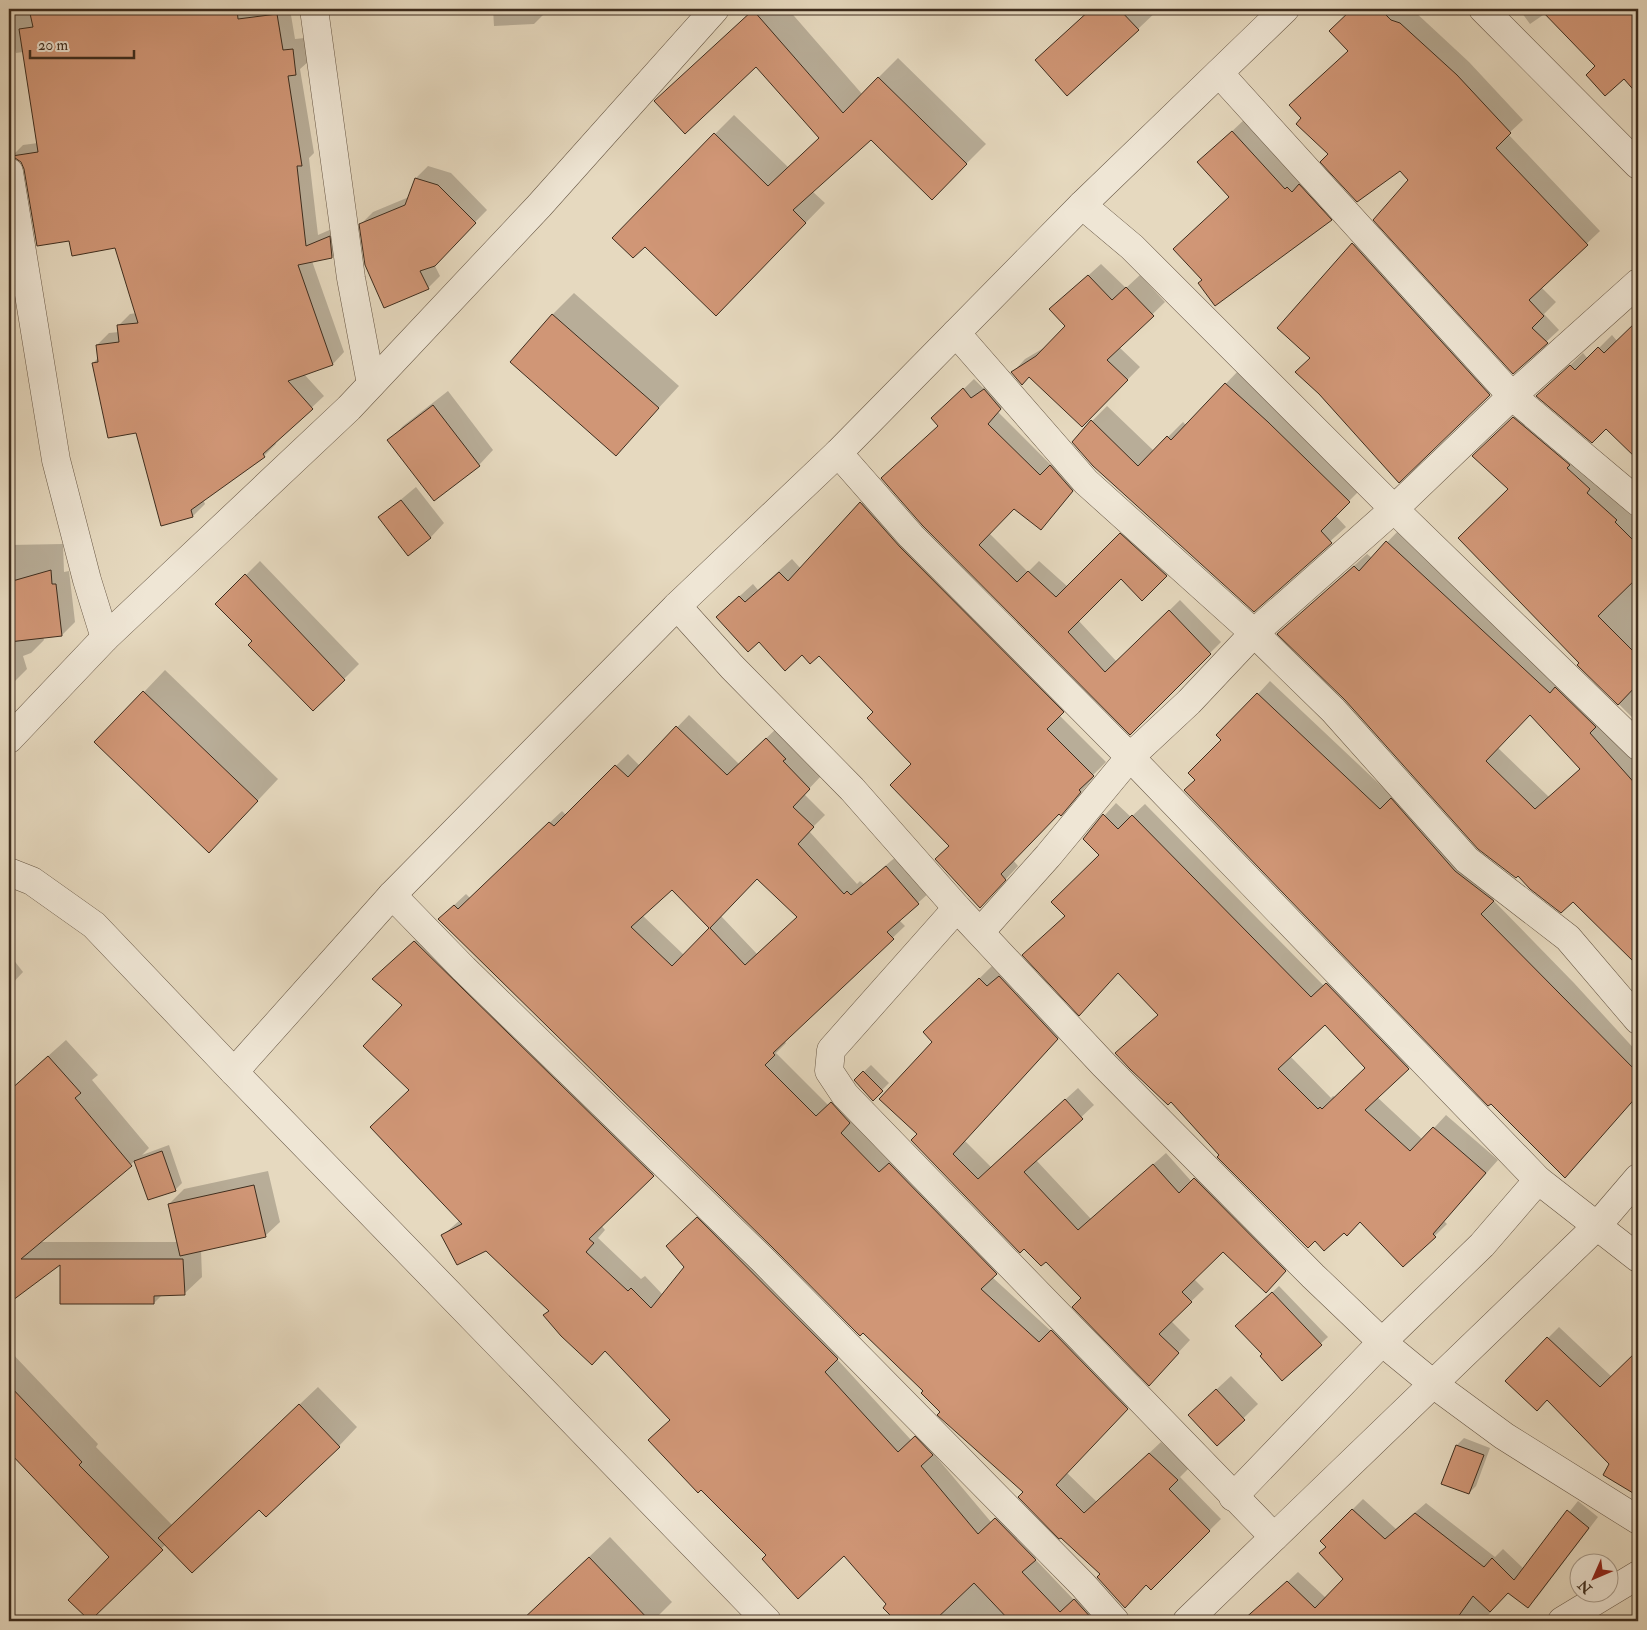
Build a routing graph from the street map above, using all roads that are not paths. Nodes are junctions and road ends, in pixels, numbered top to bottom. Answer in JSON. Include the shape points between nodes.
{"nodes":[{"id":1,"x":314,"y":9,"type":"edge"},
{"id":2,"x":715,"y":9,"type":"edge"},
{"id":3,"x":1285,"y":9,"type":"edge"},
{"id":4,"x":1483,"y":9,"type":"edge"},
{"id":5,"x":1219,"y":73,"type":"junction"},
{"id":6,"x":1638,"y":165,"type":"edge"},
{"id":7,"x":9,"y":172,"type":"edge"},
{"id":8,"x":1082,"y":204,"type":"junction"},
{"id":9,"x":1638,"y":282,"type":"edge"},
{"id":10,"x":956,"y":333,"type":"junction"},
{"id":11,"x":371,"y":384,"type":"junction"},
{"id":12,"x":1512,"y":396,"type":"junction"},
{"id":13,"x":838,"y":453,"type":"junction"},
{"id":14,"x":1638,"y":502,"type":"edge"},
{"id":15,"x":1394,"y":510,"type":"junction"},
{"id":16,"x":677,"y":606,"type":"junction"},
{"id":17,"x":1254,"y":633,"type":"junction"},
{"id":18,"x":105,"y":638,"type":"junction"},
{"id":19,"x":9,"y":738,"type":"edge"},
{"id":20,"x":1638,"y":746,"type":"edge"},
{"id":21,"x":1130,"y":757,"type":"junction"},
{"id":22,"x":9,"y":872,"type":"edge"},
{"id":23,"x":392,"y":895,"type":"junction"},
{"id":24,"x":957,"y":908,"type":"junction"},
{"id":25,"x":981,"y":931,"type":"junction"},
{"id":26,"x":1638,"y":1020,"type":"edge"},
{"id":27,"x":234,"y":1072,"type":"junction"},
{"id":28,"x":1638,"y":1178,"type":"edge"},
{"id":29,"x":1538,"y":1180,"type":"junction"},
{"id":30,"x":1596,"y":1227,"type":"junction"},
{"id":31,"x":1638,"y":1258,"type":"edge"},
{"id":32,"x":1382,"y":1342,"type":"junction"},
{"id":33,"x":1432,"y":1383,"type":"junction"},
{"id":34,"x":1233,"y":1497,"type":"junction"},
{"id":35,"x":1638,"y":1520,"type":"edge"},
{"id":36,"x":1274,"y":1537,"type":"junction"},
{"id":37,"x":1638,"y":1575,"type":"edge"},
{"id":38,"x":767,"y":1621,"type":"edge"},
{"id":39,"x":1115,"y":1621,"type":"edge"},
{"id":40,"x":1187,"y":1621,"type":"edge"},
{"id":41,"x":1562,"y":1621,"type":"edge"}],
"edges":[{"from":1,"to":11,"type":"street","via":[[351,278]]},
{"from":2,"to":11,"type":"street","via":[[539,206]]},
{"from":3,"to":5,"type":"street"},
{"from":4,"to":6,"type":"street"},
{"from":5,"to":8,"type":"street"},
{"from":5,"to":12,"type":"street"},
{"from":7,"to":18,"type":"street","via":[[56,460]]},
{"from":8,"to":10,"type":"street"},
{"from":8,"to":15,"type":"street","via":[[1132,247]]},
{"from":9,"to":12,"type":"street"},
{"from":10,"to":13,"type":"street"},
{"from":10,"to":17,"type":"street","via":[[1086,482]]},
{"from":11,"to":18,"type":"street"},
{"from":12,"to":14,"type":"street"},
{"from":12,"to":15,"type":"street"},
{"from":13,"to":16,"type":"street"},
{"from":13,"to":21,"type":"street","via":[[911,536]]},
{"from":15,"to":17,"type":"street"},
{"from":15,"to":20,"type":"street"},
{"from":16,"to":23,"type":"street"},
{"from":16,"to":24,"type":"street","via":[[852,789]]},
{"from":17,"to":21,"type":"street","via":[[1190,702]]},
{"from":17,"to":26,"type":"street","via":[[1333,710],[1467,860],[1568,938]]},
{"from":18,"to":19,"type":"street"},
{"from":21,"to":25,"type":"street"},
{"from":21,"to":29,"type":"street"},
{"from":22,"to":27,"type":"street","via":[[32,881],[94,925]]},
{"from":23,"to":27,"type":"street"},
{"from":23,"to":39,"type":"street","via":[[763,1260]]},
{"from":24,"to":25,"type":"street"},
{"from":24,"to":34,"type":"street","via":[[831,1050],[829,1072],[845,1095]]},
{"from":25,"to":32,"type":"street","via":[[1104,1065]]},
{"from":27,"to":38,"type":"street"},
{"from":28,"to":30,"type":"street"},
{"from":29,"to":30,"type":"street"},
{"from":29,"to":32,"type":"street","via":[[1482,1245]]},
{"from":30,"to":31,"type":"street"},
{"from":30,"to":33,"type":"street"},
{"from":32,"to":33,"type":"street"},
{"from":32,"to":34,"type":"street"},
{"from":33,"to":35,"type":"street","via":[[1504,1436]]},
{"from":33,"to":36,"type":"street"},
{"from":34,"to":36,"type":"street"},
{"from":36,"to":40,"type":"street"},
{"from":37,"to":41,"type":"street"}]}
